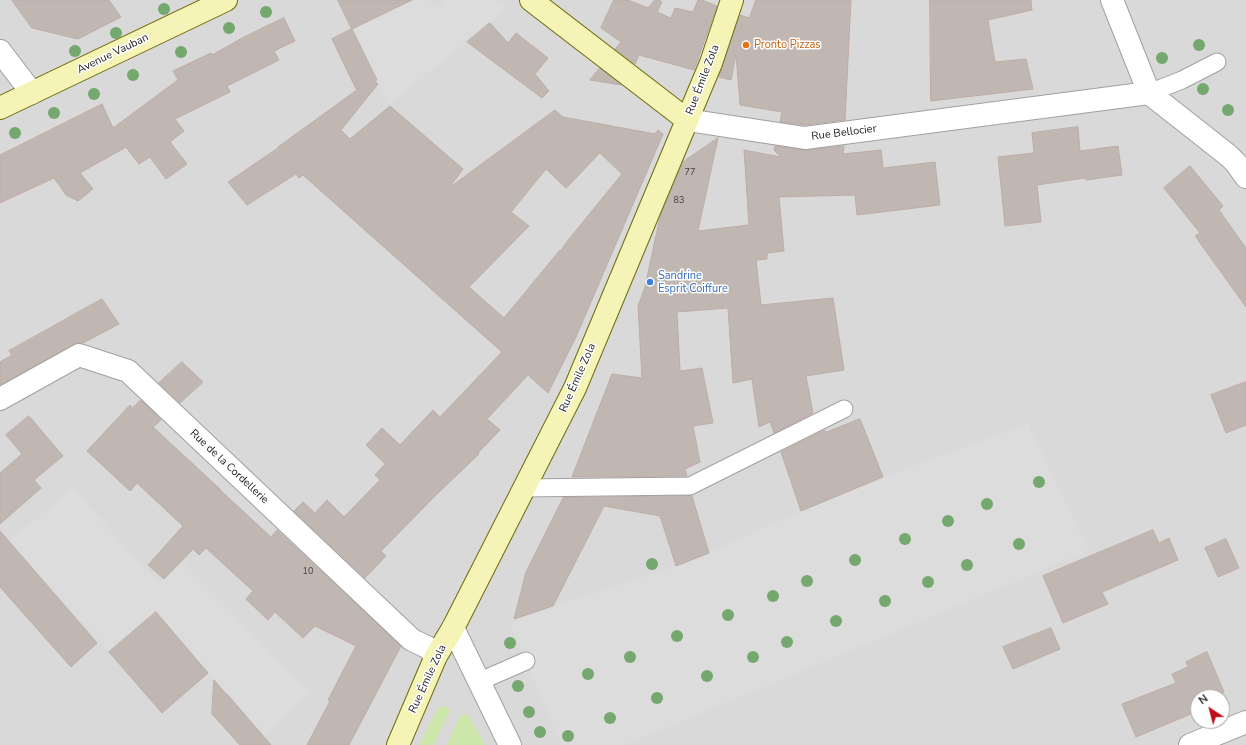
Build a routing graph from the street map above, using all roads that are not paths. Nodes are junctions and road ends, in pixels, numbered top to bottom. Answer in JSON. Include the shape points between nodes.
{"nodes":[{"id":1,"x":226,"y":0,"type":"edge"},
{"id":2,"x":531,"y":0,"type":"edge"},
{"id":3,"x":732,"y":0,"type":"edge"},
{"id":4,"x":1112,"y":0,"type":"edge"},
{"id":5,"x":0,"y":51,"type":"edge"},
{"id":6,"x":1217,"y":62,"type":"dead end"},
{"id":7,"x":32,"y":93,"type":"junction"},
{"id":8,"x":1149,"y":93,"type":"junction"},
{"id":9,"x":0,"y":108,"type":"edge"},
{"id":10,"x":687,"y":120,"type":"junction"},
{"id":11,"x":1246,"y":177,"type":"edge"},
{"id":12,"x":0,"y":400,"type":"edge"},
{"id":13,"x":844,"y":409,"type":"dead end"},
{"id":14,"x":524,"y":488,"type":"junction"},
{"id":15,"x":453,"y":628,"type":"junction"},
{"id":16,"x":436,"y":656,"type":"junction"},
{"id":17,"x":526,"y":661,"type":"dead end"},
{"id":18,"x":478,"y":682,"type":"junction"},
{"id":19,"x":1246,"y":722,"type":"edge"},
{"id":20,"x":398,"y":745,"type":"edge"},
{"id":21,"x":510,"y":745,"type":"edge"},
{"id":22,"x":1190,"y":745,"type":"edge"}],
"edges":[{"from":1,"to":7,"type":"main road","name":"Avenue Vauban"},
{"from":2,"to":10,"type":"main road","name":"Rue Bellocier"},
{"from":3,"to":10,"type":"main road","name":"Rue Émile Zola","via":[[711,63]]},
{"from":4,"to":8,"type":"street"},
{"from":5,"to":7,"type":"street"},
{"from":6,"to":8,"type":"lane"},
{"from":7,"to":9,"type":"main road","name":"Avenue Vauban"},
{"from":8,"to":10,"type":"street","name":"Rue Bellocier","via":[[805,138]]},
{"from":8,"to":11,"type":"street","via":[[1229,156]]},
{"from":10,"to":14,"type":"main road","name":"Rue Émile Zola","via":[[575,388]]},
{"from":12,"to":16,"type":"street","name":"Rue de la Cordellerie","via":[[78,355],[128,371],[412,640],[427,647]]},
{"from":13,"to":14,"type":"lane","via":[[690,486]]},
{"from":14,"to":15,"type":"main road","name":"Rue Émile Zola"},
{"from":15,"to":16,"type":"main road","name":"Rue Émile Zola"},
{"from":15,"to":18,"type":"street"},
{"from":16,"to":20,"type":"main road","name":"Rue Émile Zola"},
{"from":17,"to":18,"type":"lane"},
{"from":18,"to":21,"type":"street"},
{"from":19,"to":22,"type":"street"}]}
